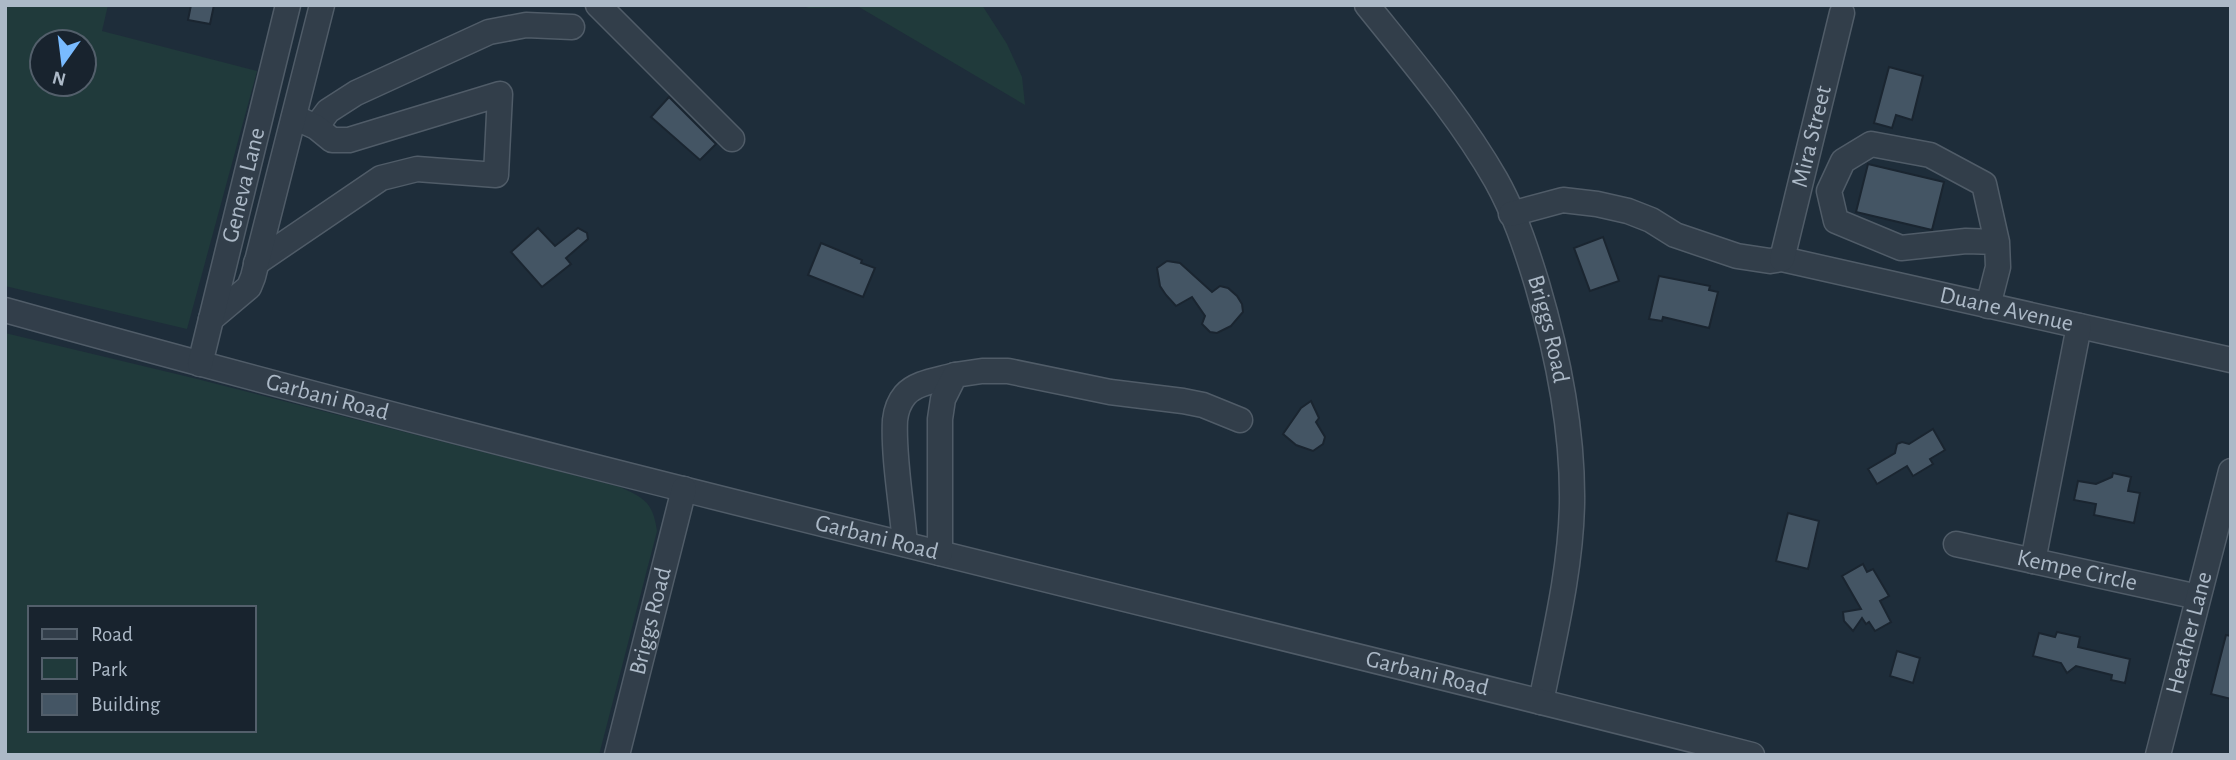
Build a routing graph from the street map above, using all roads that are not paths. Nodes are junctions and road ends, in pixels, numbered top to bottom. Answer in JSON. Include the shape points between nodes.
{"nodes":[{"id":1,"x":288,"y":5,"type":"edge"},
{"id":2,"x":322,"y":5,"type":"edge"},
{"id":3,"x":598,"y":5,"type":"edge"},
{"id":4,"x":1367,"y":5,"type":"edge"},
{"id":5,"x":1842,"y":13,"type":"dead end"},
{"id":6,"x":572,"y":27,"type":"dead end"},
{"id":7,"x":305,"y":122,"type":"junction"},
{"id":8,"x":732,"y":139,"type":"dead end"},
{"id":9,"x":1511,"y":214,"type":"junction"},
{"id":10,"x":1997,"y":242,"type":"junction"},
{"id":11,"x":1782,"y":260,"type":"junction"},
{"id":12,"x":256,"y":263,"type":"junction"},
{"id":13,"x":1988,"y":306,"type":"junction"},
{"id":14,"x":5,"y":310,"type":"edge"},
{"id":15,"x":211,"y":319,"type":"junction"},
{"id":16,"x":2078,"y":326,"type":"junction"},
{"id":17,"x":2231,"y":360,"type":"edge"},
{"id":18,"x":200,"y":364,"type":"junction"},
{"id":19,"x":956,"y":375,"type":"junction"},
{"id":20,"x":1240,"y":420,"type":"dead end"},
{"id":21,"x":2231,"y":471,"type":"edge"},
{"id":22,"x":684,"y":489,"type":"junction"},
{"id":23,"x":905,"y":544,"type":"junction"},
{"id":24,"x":1956,"y":544,"type":"dead end"},
{"id":25,"x":940,"y":553,"type":"junction"},
{"id":26,"x":2033,"y":561,"type":"junction"},
{"id":27,"x":2198,"y":597,"type":"junction"},
{"id":28,"x":1541,"y":702,"type":"junction"},
{"id":29,"x":617,"y":755,"type":"edge"},
{"id":30,"x":1752,"y":755,"type":"edge"},
{"id":31,"x":2158,"y":755,"type":"edge"}],
"edges":[{"from":1,"to":15,"type":"street","name":"Geneva Lane"},
{"from":2,"to":7,"type":"street"},
{"from":3,"to":8,"type":"street"},
{"from":4,"to":9,"type":"street","name":"Briggs Road","via":[[1464,130]]},
{"from":5,"to":11,"type":"street","name":"Mira Street"},
{"from":6,"to":7,"type":"street","via":[[526,25],[489,32],[356,93]]},
{"from":7,"to":12,"type":"street"},
{"from":7,"to":12,"type":"street","via":[[332,140],[349,141],[500,94],[496,175],[417,169],[381,178]]},
{"from":9,"to":11,"type":"street","name":"Duane Avenue","via":[[1563,200],[1597,204],[1628,211],[1675,235],[1737,256]]},
{"from":9,"to":28,"type":"street","name":"Briggs Road","via":[[1525,245],[1559,364],[1569,431],[1572,503],[1566,564]]},
{"from":10,"to":10,"type":"street","via":[[1901,248],[1836,221],[1829,191],[1843,160],[1871,144],[1930,155],[1984,184]]},
{"from":10,"to":13,"type":"street","via":[[1998,267]]},
{"from":11,"to":13,"type":"street","name":"Duane Avenue"},
{"from":12,"to":15,"type":"street","via":[[249,287]]},
{"from":13,"to":16,"type":"street","name":"Duane Avenue"},
{"from":14,"to":18,"type":"street","name":"Garbani Road"},
{"from":15,"to":18,"type":"street","name":"Geneva Lane"},
{"from":16,"to":17,"type":"street","name":"Duane Avenue"},
{"from":16,"to":26,"type":"street"},
{"from":18,"to":22,"type":"street","name":"Garbani Road"},
{"from":19,"to":20,"type":"street","via":[[1008,371],[1203,405]]},
{"from":19,"to":23,"type":"street","via":[[914,387],[895,418]]},
{"from":19,"to":25,"type":"street","via":[[943,399],[940,419]]},
{"from":21,"to":27,"type":"street","name":"Heather Lane"},
{"from":22,"to":23,"type":"street","name":"Garbani Road"},
{"from":22,"to":29,"type":"street","name":"Briggs Road"},
{"from":23,"to":25,"type":"street","name":"Garbani Road"},
{"from":24,"to":26,"type":"street","name":"Kempe Circle"},
{"from":25,"to":28,"type":"street","name":"Garbani Road"},
{"from":26,"to":27,"type":"street","name":"Kempe Circle"},
{"from":27,"to":31,"type":"street","name":"Heather Lane"},
{"from":28,"to":30,"type":"street","name":"Garbani Road"}]}
